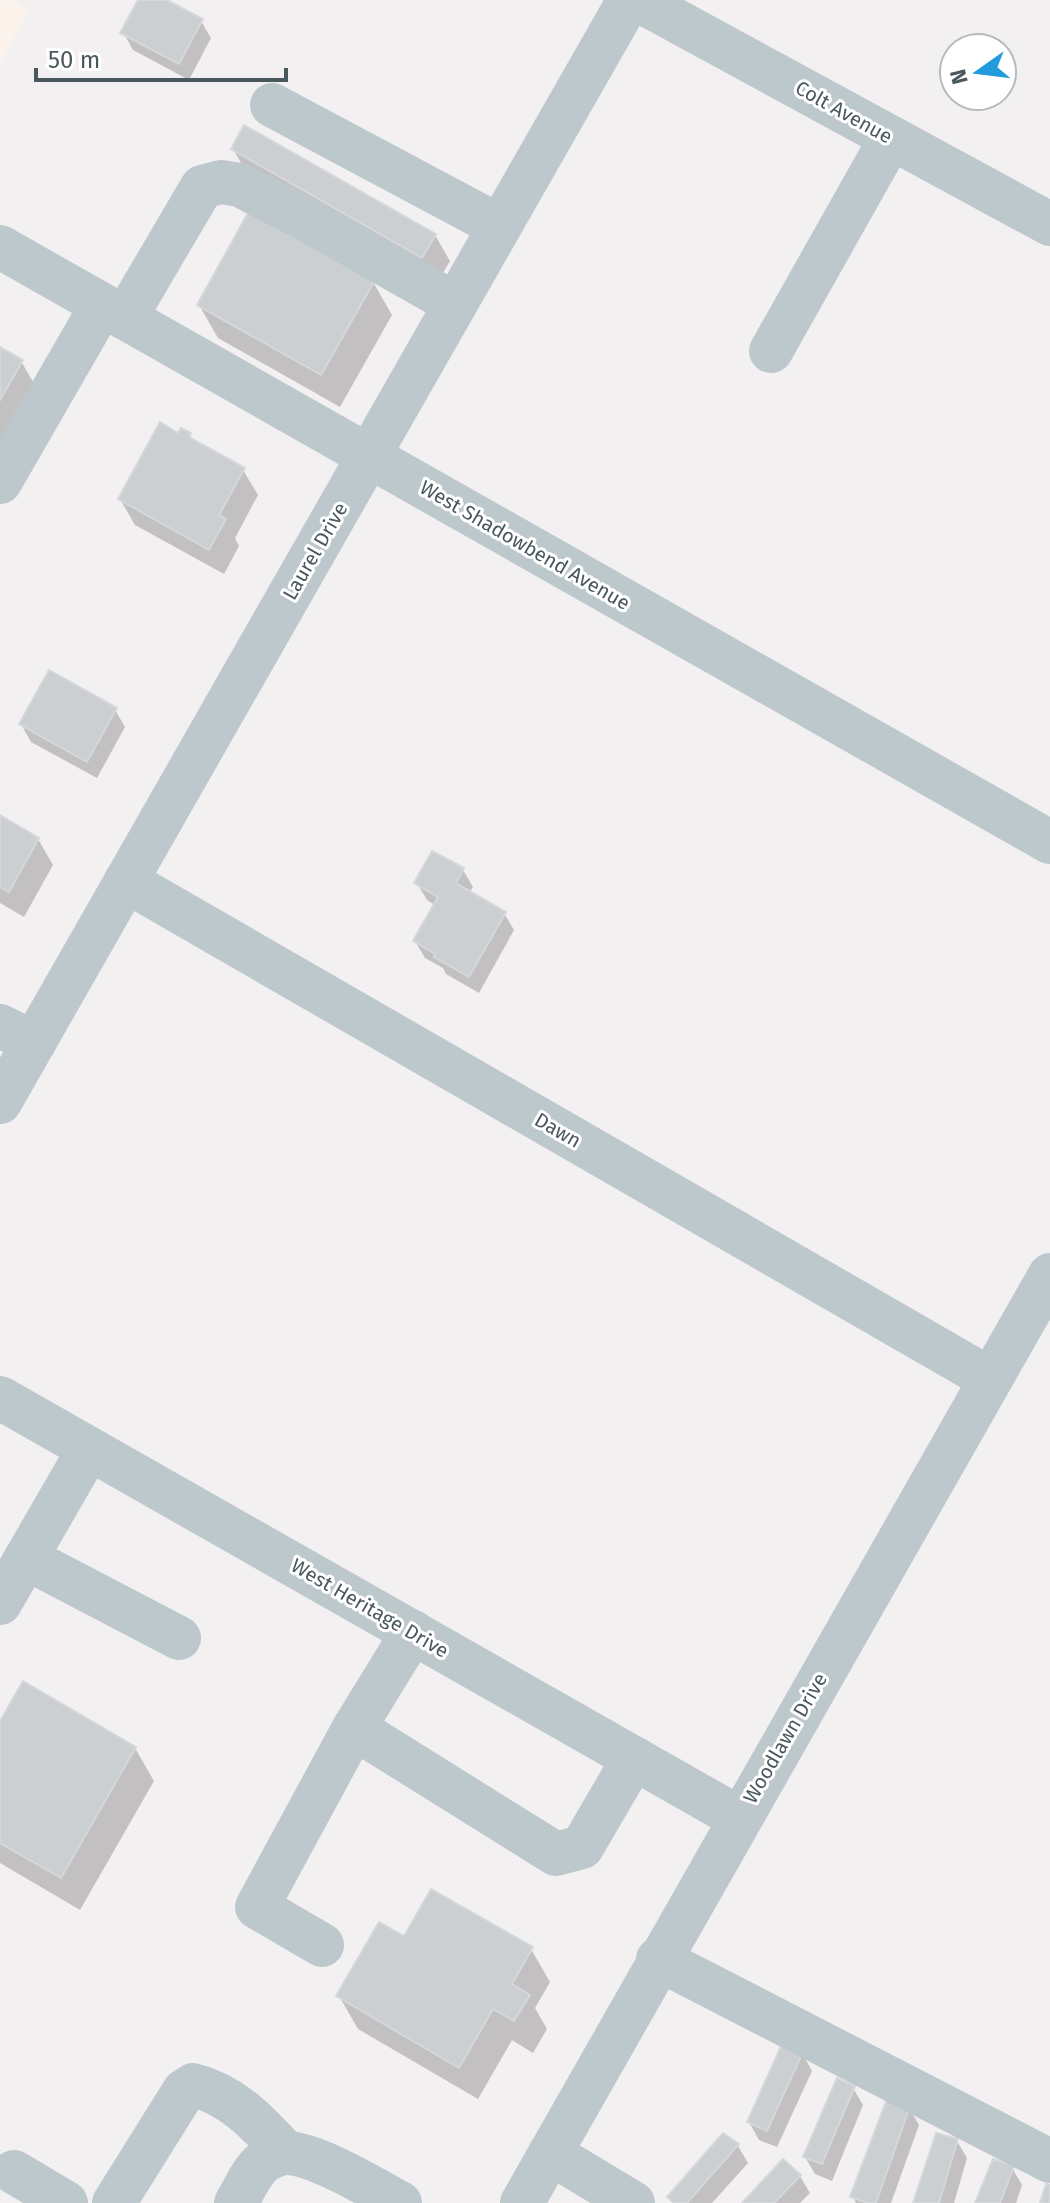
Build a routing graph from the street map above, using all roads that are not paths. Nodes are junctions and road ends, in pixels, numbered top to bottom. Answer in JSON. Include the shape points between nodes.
{"nodes":[{"id":1,"x":629,"y":0,"type":"edge"},
{"id":2,"x":638,"y":0,"type":"edge"},
{"id":3,"x":272,"y":105,"type":"dead end"},
{"id":4,"x":891,"y":138,"type":"junction"},
{"id":5,"x":1050,"y":224,"type":"edge"},
{"id":6,"x":499,"y":226,"type":"junction"},
{"id":7,"x":0,"y":247,"type":"edge"},
{"id":8,"x":455,"y":304,"type":"junction"},
{"id":9,"x":113,"y":312,"type":"junction"},
{"id":10,"x":771,"y":351,"type":"dead end"},
{"id":11,"x":369,"y":457,"type":"junction"},
{"id":12,"x":0,"y":482,"type":"edge"},
{"id":13,"x":1050,"y":842,"type":"edge"},
{"id":14,"x":126,"y":881,"type":"junction"},
{"id":15,"x":17,"y":1034,"type":"edge"},
{"id":16,"x":0,"y":1102,"type":"edge"},
{"id":17,"x":1050,"y":1275,"type":"edge"},
{"id":18,"x":990,"y":1379,"type":"junction"},
{"id":19,"x":0,"y":1398,"type":"edge"},
{"id":20,"x":89,"y":1449,"type":"junction"},
{"id":21,"x":26,"y":1558,"type":"junction"},
{"id":22,"x":0,"y":1603,"type":"edge"},
{"id":23,"x":413,"y":1632,"type":"junction"},
{"id":24,"x":179,"y":1638,"type":"dead end"},
{"id":25,"x":354,"y":1728,"type":"junction"},
{"id":26,"x":634,"y":1758,"type":"junction"},
{"id":27,"x":739,"y":1818,"type":"junction"},
{"id":28,"x":322,"y":1945,"type":"dead end"},
{"id":29,"x":658,"y":1959,"type":"junction"},
{"id":30,"x":285,"y":2152,"type":"junction"},
{"id":31,"x":550,"y":2153,"type":"junction"},
{"id":32,"x":1050,"y":2161,"type":"edge"},
{"id":33,"x":14,"y":2172,"type":"dead end"},
{"id":34,"x":66,"y":2203,"type":"edge"},
{"id":35,"x":114,"y":2203,"type":"edge"},
{"id":36,"x":236,"y":2203,"type":"edge"},
{"id":37,"x":400,"y":2203,"type":"edge"},
{"id":38,"x":522,"y":2203,"type":"edge"},
{"id":39,"x":633,"y":2203,"type":"edge"}],
"edges":[{"from":1,"to":6,"type":"street","name":"Laurel Drive"},
{"from":2,"to":4,"type":"street","name":"Colt Avenue"},
{"from":3,"to":6,"type":"street"},
{"from":4,"to":5,"type":"street","name":"Colt Avenue"},
{"from":4,"to":10,"type":"street"},
{"from":6,"to":8,"type":"street","name":"Laurel Drive"},
{"from":7,"to":9,"type":"street","name":"West Shadowbend Avenue"},
{"from":8,"to":9,"type":"street","via":[[289,210],[240,185],[221,182],[202,187]]},
{"from":8,"to":11,"type":"street","name":"Laurel Drive"},
{"from":9,"to":11,"type":"street","name":"West Shadowbend Avenue"},
{"from":9,"to":12,"type":"street"},
{"from":11,"to":13,"type":"street","name":"West Shadowbend Avenue"},
{"from":11,"to":14,"type":"street","name":"Laurel Drive"},
{"from":14,"to":15,"type":"street","name":"Laurel Drive"},
{"from":14,"to":18,"type":"street","name":"Dawn"},
{"from":15,"to":16,"type":"street","name":"Laurel Drive"},
{"from":17,"to":18,"type":"street","name":"Woodlawn Drive"},
{"from":18,"to":27,"type":"street","name":"Woodlawn Drive"},
{"from":19,"to":20,"type":"street","name":"West Heritage Drive"},
{"from":20,"to":21,"type":"street"},
{"from":20,"to":23,"type":"street","name":"West Heritage Drive"},
{"from":21,"to":22,"type":"street"},
{"from":21,"to":24,"type":"street"},
{"from":23,"to":25,"type":"street"},
{"from":23,"to":26,"type":"street","name":"West Heritage Drive"},
{"from":25,"to":26,"type":"street","via":[[556,1854],[582,1847]]},
{"from":25,"to":28,"type":"street","via":[[257,1907]]},
{"from":26,"to":27,"type":"street","name":"West Heritage Drive"},
{"from":27,"to":29,"type":"street","name":"Woodlawn Drive"},
{"from":29,"to":31,"type":"street","name":"Woodlawn Drive"},
{"from":29,"to":32,"type":"street"},
{"from":30,"to":35,"type":"street","via":[[249,2113],[214,2090],[193,2085],[184,2091]]},
{"from":30,"to":36,"type":"street","via":[[256,2169]]},
{"from":30,"to":37,"type":"street","via":[[347,2175]]},
{"from":31,"to":38,"type":"street","name":"Woodlawn Drive"},
{"from":31,"to":39,"type":"street"},
{"from":33,"to":34,"type":"street"}]}
